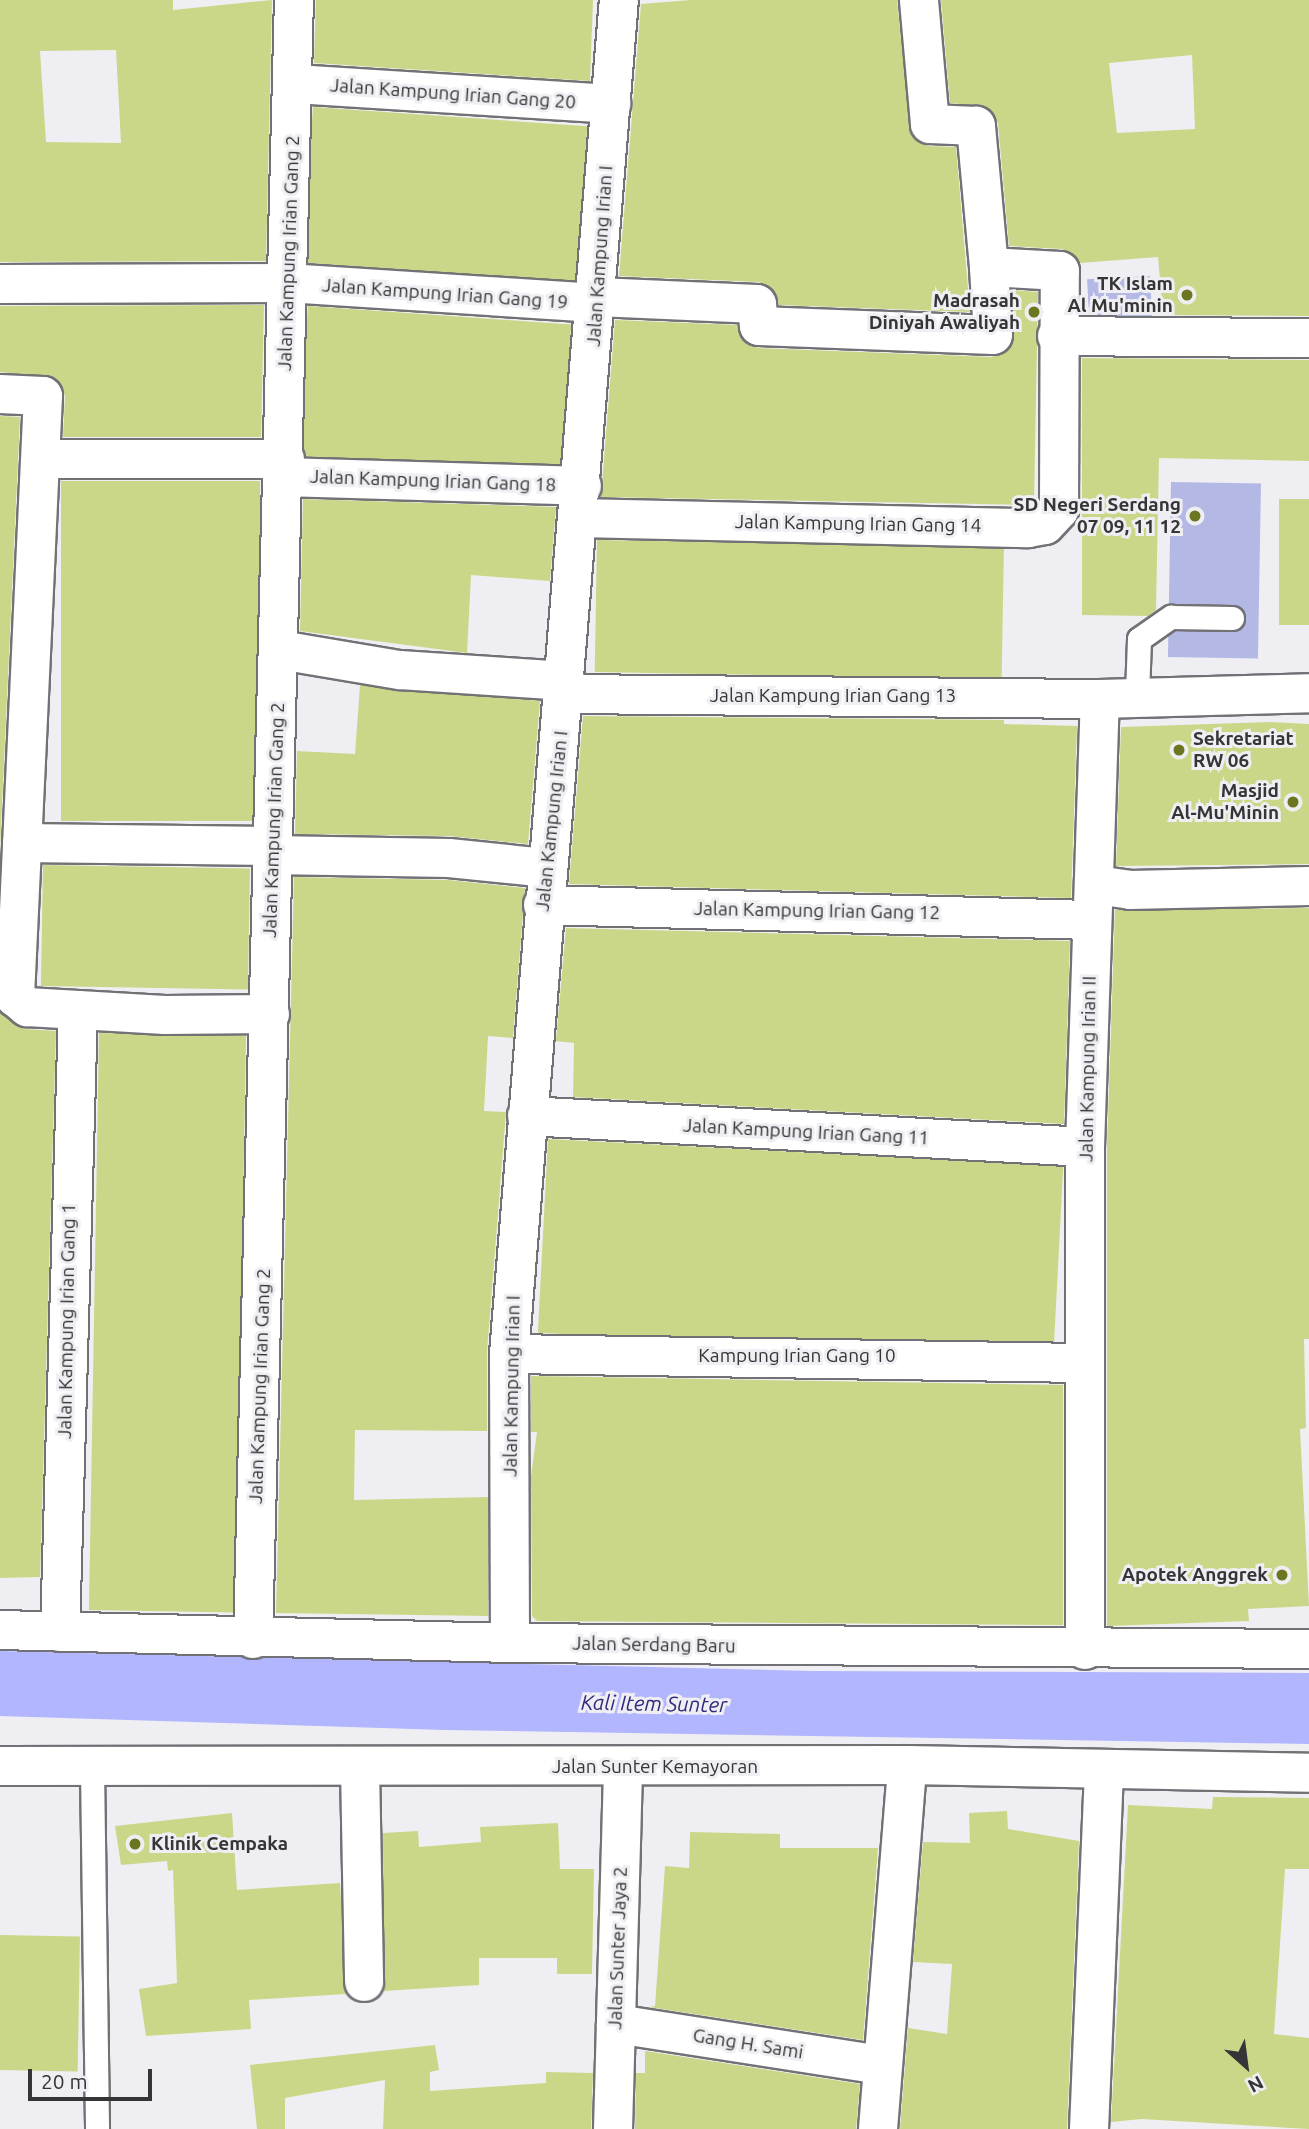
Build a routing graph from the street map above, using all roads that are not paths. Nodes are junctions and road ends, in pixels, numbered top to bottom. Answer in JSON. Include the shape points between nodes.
{"nodes":[{"id":1,"x":294,"y":0,"type":"edge"},
{"id":2,"x":619,"y":0,"type":"edge"},
{"id":3,"x":919,"y":0,"type":"edge"},
{"id":4,"x":294,"y":84,"type":"junction"},
{"id":5,"x":603,"y":103,"type":"junction"},
{"id":6,"x":989,"y":267,"type":"junction"},
{"id":7,"x":0,"y":284,"type":"edge"},
{"id":8,"x":287,"y":284,"type":"junction"},
{"id":9,"x":590,"y":302,"type":"junction"},
{"id":10,"x":1057,"y":336,"type":"junction"},
{"id":11,"x":1309,"y":338,"type":"edge"},
{"id":12,"x":0,"y":394,"type":"edge"},
{"id":13,"x":43,"y":459,"type":"junction"},
{"id":14,"x":285,"y":468,"type":"junction"},
{"id":15,"x":573,"y":494,"type":"junction"},
{"id":16,"x":1232,"y":618,"type":"dead end"},
{"id":17,"x":280,"y":650,"type":"junction"},
{"id":18,"x":557,"y":684,"type":"junction"},
{"id":19,"x":1309,"y":693,"type":"edge"},
{"id":20,"x":1137,"y":694,"type":"junction"},
{"id":21,"x":1100,"y":699,"type":"junction"},
{"id":22,"x":14,"y":722,"type":"edge"},
{"id":23,"x":22,"y":844,"type":"junction"},
{"id":24,"x":272,"y":850,"type":"junction"},
{"id":25,"x":538,"y":877,"type":"junction"},
{"id":26,"x":1309,"y":886,"type":"edge"},
{"id":27,"x":1094,"y":903,"type":"junction"},
{"id":28,"x":78,"y":1010,"type":"junction"},
{"id":29,"x":270,"y":1014,"type":"junction"},
{"id":30,"x":527,"y":1116,"type":"junction"},
{"id":31,"x":1085,"y":1147,"type":"junction"},
{"id":32,"x":509,"y":1354,"type":"junction"},
{"id":33,"x":1085,"y":1363,"type":"junction"},
{"id":34,"x":0,"y":1630,"type":"edge"},
{"id":35,"x":60,"y":1632,"type":"junction"},
{"id":36,"x":253,"y":1639,"type":"junction"},
{"id":37,"x":510,"y":1643,"type":"junction"},
{"id":38,"x":1309,"y":1649,"type":"edge"},
{"id":39,"x":1086,"y":1650,"type":"junction"},
{"id":40,"x":907,"y":1765,"type":"junction"},
{"id":41,"x":0,"y":1766,"type":"edge"},
{"id":42,"x":623,"y":1767,"type":"junction"},
{"id":43,"x":92,"y":1768,"type":"junction"},
{"id":44,"x":360,"y":1768,"type":"junction"},
{"id":45,"x":1104,"y":1770,"type":"junction"},
{"id":46,"x":1309,"y":1773,"type":"edge"},
{"id":47,"x":364,"y":1982,"type":"dead end"},
{"id":48,"x":616,"y":2024,"type":"junction"},
{"id":49,"x":880,"y":2065,"type":"junction"},
{"id":50,"x":97,"y":2129,"type":"edge"},
{"id":51,"x":613,"y":2129,"type":"edge"},
{"id":52,"x":878,"y":2129,"type":"edge"},
{"id":53,"x":1089,"y":2129,"type":"edge"}],
"edges":[{"from":1,"to":4,"type":"street","name":"Jalan Kampung Irian Gang 2"},
{"from":2,"to":5,"type":"street","name":"Jalan Kampung Irian I"},
{"from":3,"to":6,"type":"street","via":[[930,124],[976,126]]},
{"from":4,"to":5,"type":"street","name":"Jalan Kampung Irian Gang 20"},
{"from":4,"to":8,"type":"street","name":"Jalan Kampung Irian Gang 2"},
{"from":5,"to":9,"type":"street","name":"Jalan Kampung Irian I"},
{"from":6,"to":9,"type":"street","name":"Jalan Kampung Irian Gang 19","via":[[993,335],[760,326],[757,304]]},
{"from":6,"to":10,"type":"street","name":"Jalan Kampung Irian Gang 14","via":[[1060,271]]},
{"from":7,"to":8,"type":"street","name":"Jalan Kampung Irian Gang 19"},
{"from":8,"to":9,"type":"street","name":"Jalan Kampung Irian Gang 19"},
{"from":8,"to":14,"type":"street","name":"Jalan Kampung Irian Gang 2"},
{"from":9,"to":15,"type":"street","name":"Jalan Kampung Irian I"},
{"from":10,"to":11,"type":"street"},
{"from":10,"to":15,"type":"street","name":"Jalan Kampung Irian Gang 14","via":[[1059,510],[1045,525]]},
{"from":12,"to":13,"type":"street","via":[[43,396]]},
{"from":13,"to":14,"type":"street","name":"Jalan Kampung Irian Gang 18"},
{"from":13,"to":22,"type":"street"},
{"from":14,"to":15,"type":"street","name":"Jalan Kampung Irian Gang 18"},
{"from":14,"to":17,"type":"street","name":"Jalan Kampung Irian Gang 2"},
{"from":15,"to":18,"type":"street","name":"Jalan Kampung Irian I"},
{"from":16,"to":20,"type":"lane","via":[[1171,617],[1139,639]]},
{"from":17,"to":18,"type":"street","name":"Jalan Kampung Irian Gang 13","via":[[400,670]]},
{"from":17,"to":24,"type":"street","name":"Jalan Kampung Irian Gang 2"},
{"from":18,"to":21,"type":"street","name":"Jalan Kampung Irian Gang 13"},
{"from":18,"to":25,"type":"street","name":"Jalan Kampung Irian I"},
{"from":19,"to":20,"type":"street"},
{"from":20,"to":21,"type":"street"},
{"from":21,"to":27,"type":"street","name":"Jalan Kampung Irian II"},
{"from":22,"to":23,"type":"street"},
{"from":23,"to":24,"type":"street","name":"Jalan Kampung Irian Gang 12"},
{"from":23,"to":28,"type":"street","via":[[15,997],[27,1007]]},
{"from":24,"to":25,"type":"street","name":"Jalan Kampung Irian Gang 12","via":[[449,858]]},
{"from":24,"to":29,"type":"street","name":"Jalan Kampung Irian Gang 2"},
{"from":25,"to":27,"type":"street","name":"Jalan Kampung Irian Gang 12"},
{"from":25,"to":30,"type":"street","name":"Jalan Kampung Irian I"},
{"from":26,"to":27,"type":"street","name":"Jalan Kampung Irian Gang 12","via":[[1130,890]]},
{"from":27,"to":31,"type":"street","name":"Jalan Kampung Irian II"},
{"from":28,"to":29,"type":"street"},
{"from":28,"to":35,"type":"street","name":"Jalan Kampung Irian Gang 1"},
{"from":29,"to":36,"type":"street","name":"Jalan Kampung Irian Gang 2"},
{"from":30,"to":31,"type":"street","name":"Jalan Kampung Irian Gang 11"},
{"from":30,"to":32,"type":"street","name":"Jalan Kampung Irian I"},
{"from":31,"to":33,"type":"street","name":"Jalan Kampung Irian II"},
{"from":32,"to":33,"type":"street","name":"Kampung Irian Gang 10"},
{"from":32,"to":37,"type":"street","name":"Jalan Kampung Irian I"},
{"from":33,"to":39,"type":"street","name":"Jalan Kampung Irian II"},
{"from":34,"to":35,"type":"street","name":"Jalan Serdang Baru"},
{"from":35,"to":36,"type":"street","name":"Jalan Serdang Baru"},
{"from":36,"to":37,"type":"street","name":"Jalan Serdang Baru"},
{"from":37,"to":39,"type":"street","name":"Jalan Serdang Baru"},
{"from":38,"to":39,"type":"street","name":"Jalan Serdang Baru"},
{"from":40,"to":42,"type":"street","name":"Jalan Sunter Kemayoran"},
{"from":40,"to":45,"type":"street","name":"Jalan Sunter Kemayoran"},
{"from":40,"to":49,"type":"street"},
{"from":41,"to":43,"type":"street","name":"Jalan Sunter Kemayoran"},
{"from":42,"to":44,"type":"street","name":"Jalan Sunter Kemayoran"},
{"from":42,"to":48,"type":"street","name":"Jalan Sunter Jaya 2"},
{"from":43,"to":44,"type":"street","name":"Jalan Sunter Kemayoran"},
{"from":43,"to":50,"type":"lane"},
{"from":44,"to":47,"type":"street"},
{"from":45,"to":46,"type":"street","name":"Jalan Sunter Kemayoran"},
{"from":45,"to":53,"type":"street"},
{"from":48,"to":49,"type":"street","name":"Gang H. Sami"},
{"from":48,"to":51,"type":"street","name":"Jalan Sunter Jaya 2"},
{"from":49,"to":52,"type":"street"}]}
